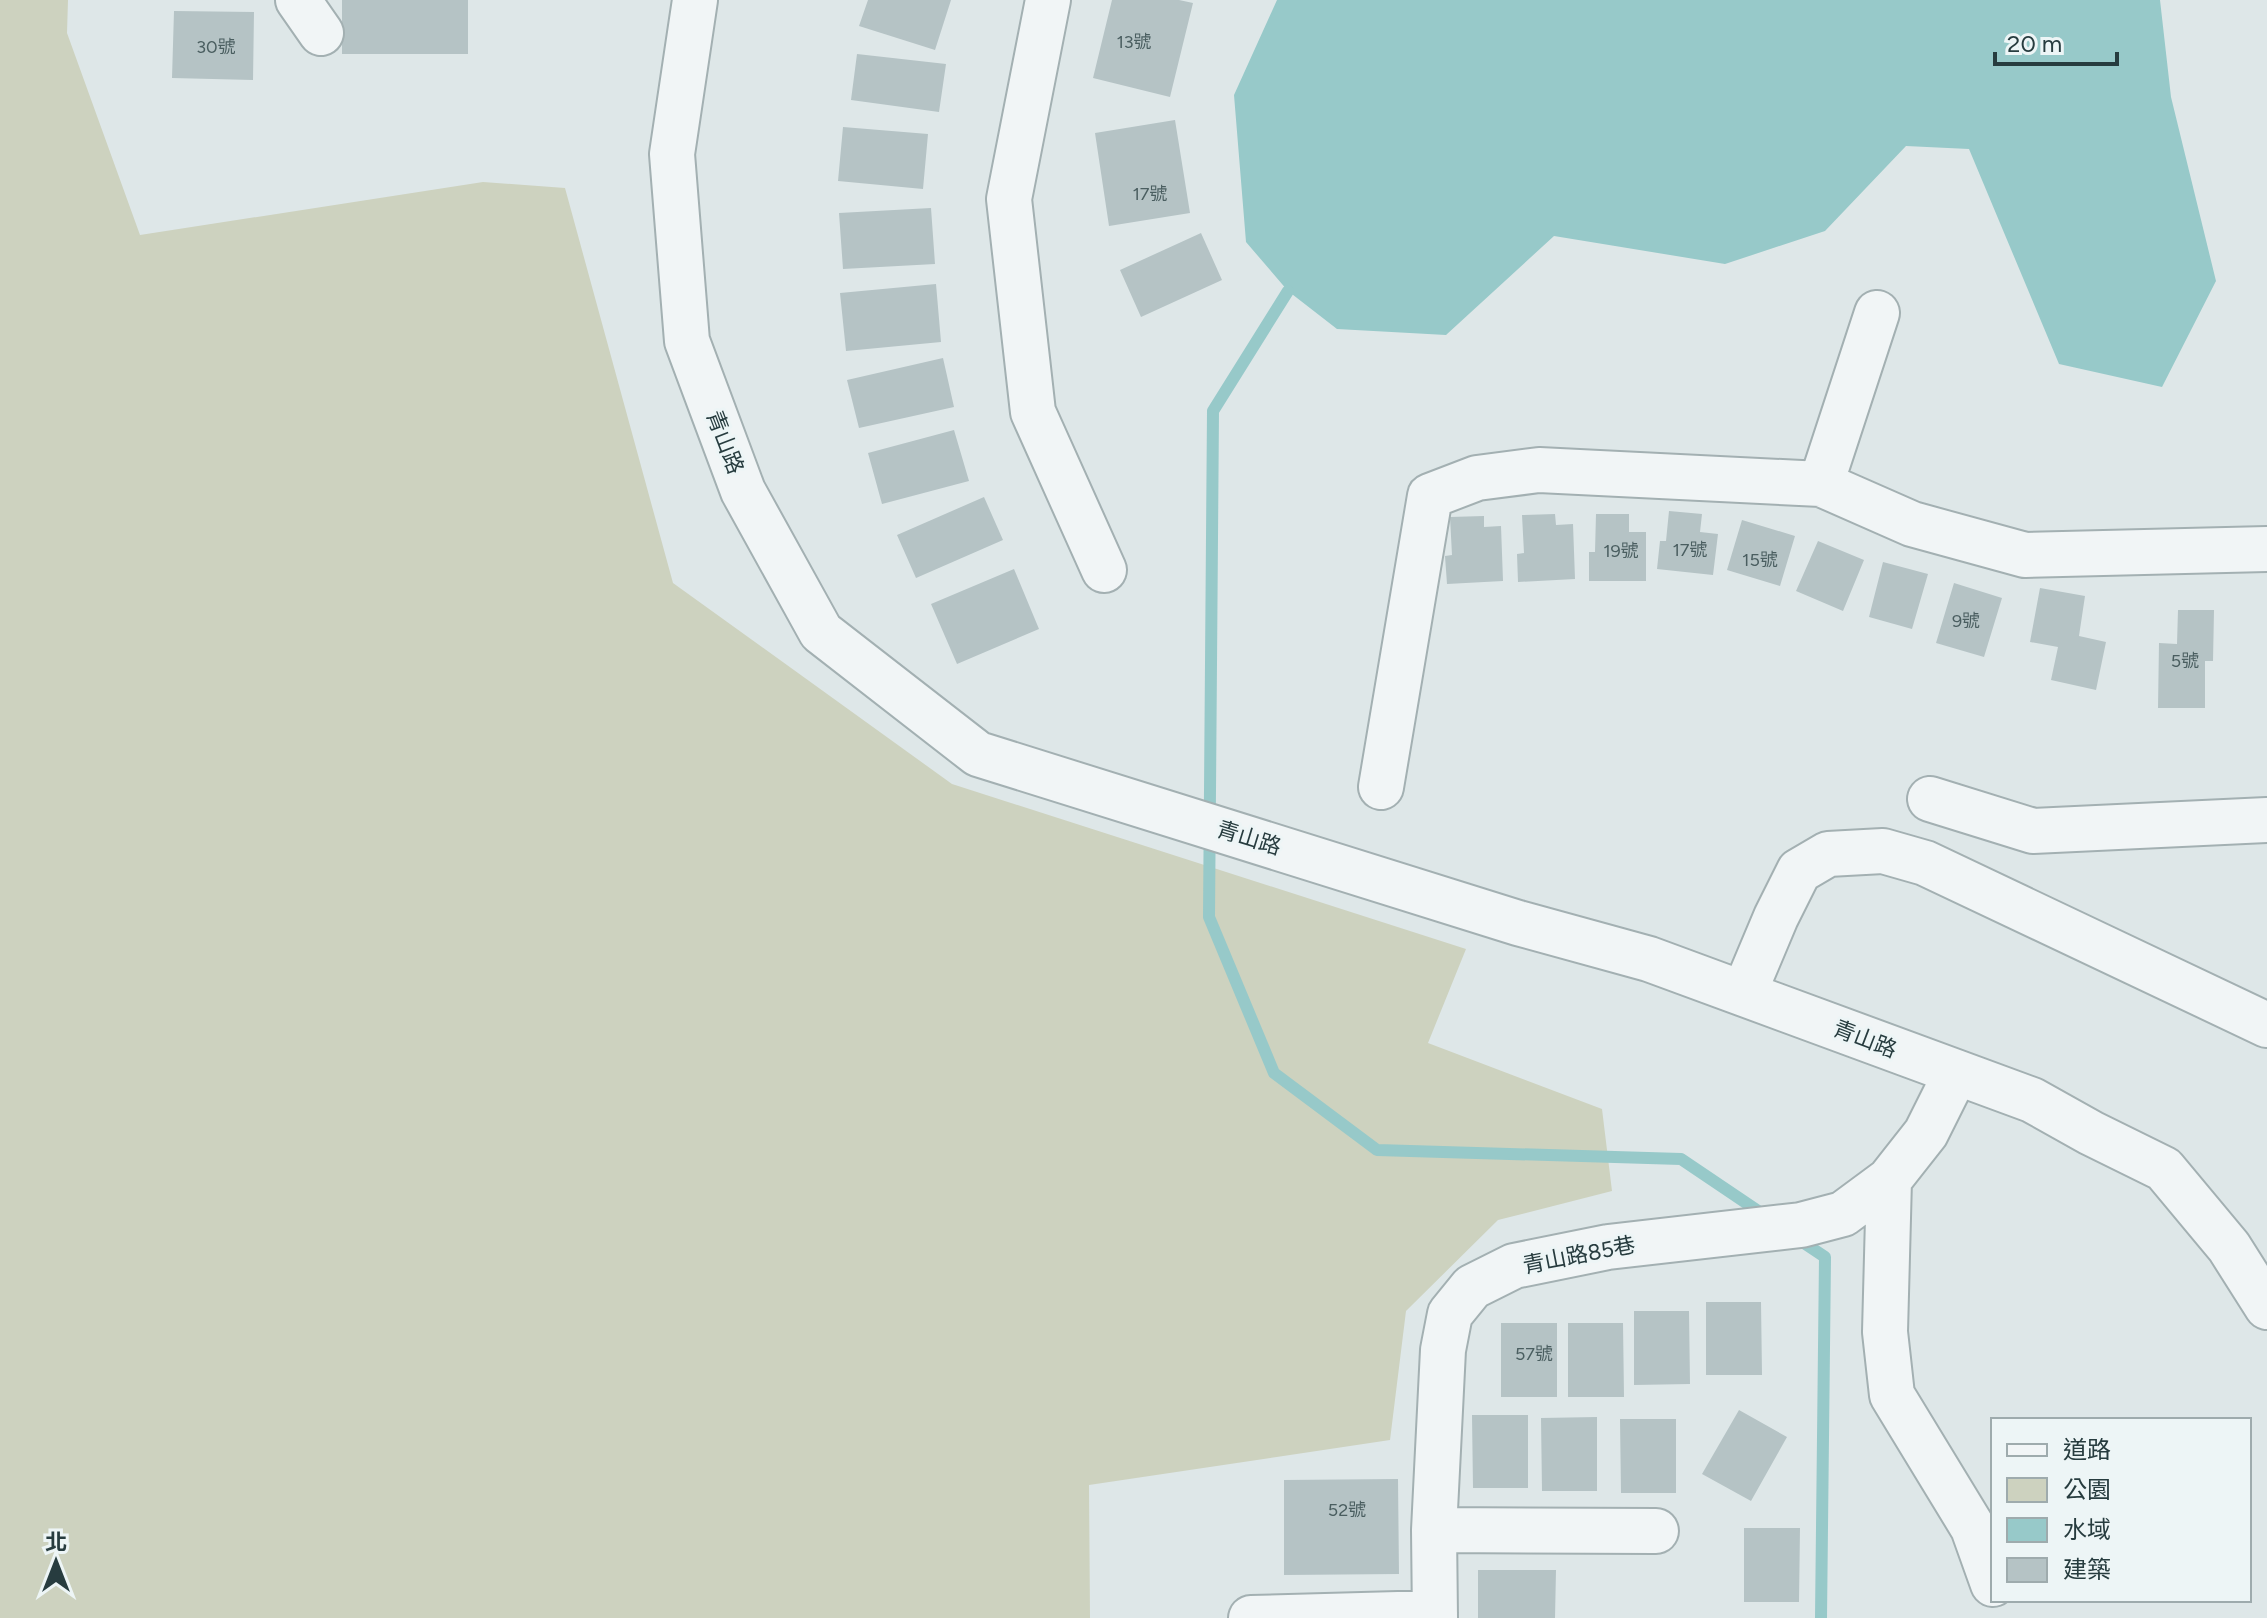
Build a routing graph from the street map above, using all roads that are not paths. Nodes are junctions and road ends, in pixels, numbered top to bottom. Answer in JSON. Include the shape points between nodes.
{"nodes":[{"id":1,"x":695,"y":0,"type":"edge"},
{"id":2,"x":1048,"y":0,"type":"edge"},
{"id":3,"x":1877,"y":313,"type":"dead end"},
{"id":4,"x":1821,"y":484,"type":"junction"},
{"id":5,"x":2267,"y":549,"type":"edge"},
{"id":6,"x":1104,"y":570,"type":"dead end"},
{"id":7,"x":1381,"y":787,"type":"dead end"},
{"id":8,"x":1930,"y":799,"type":"dead end"},
{"id":9,"x":2267,"y":820,"type":"edge"},
{"id":10,"x":1744,"y":993,"type":"junction"},
{"id":11,"x":2267,"y":1025,"type":"edge"},
{"id":12,"x":1956,"y":1073,"type":"junction"},
{"id":13,"x":1889,"y":1180,"type":"junction"},
{"id":14,"x":2267,"y":1307,"type":"edge"},
{"id":15,"x":1434,"y":1530,"type":"junction"},
{"id":16,"x":1656,"y":1531,"type":"dead end"},
{"id":17,"x":1991,"y":1578,"type":"edge"},
{"id":18,"x":1435,"y":1616,"type":"edge"},
{"id":19,"x":1251,"y":1618,"type":"edge"}],
"edges":[{"from":1,"to":10,"type":"street","name":"青山路","via":[[672,154],[687,341],[743,491],[821,632],[978,754],[1649,959]]},
{"from":2,"to":6,"type":"street","via":[[1009,199],[1033,412]]},
{"from":3,"to":4,"type":"street"},
{"from":4,"to":5,"type":"street","via":[[1912,524],[2025,555]]},
{"from":4,"to":7,"type":"street","via":[[1539,470],[1477,478],[1430,496]]},
{"from":8,"to":9,"type":"street","via":[[2033,831]]},
{"from":10,"to":11,"type":"street","via":[[1799,871],[1828,854],[1883,851],[1925,863]]},
{"from":10,"to":12,"type":"street","name":"青山路"},
{"from":12,"to":13,"type":"street","name":"青山路85巷","via":[[1926,1133]]},
{"from":12,"to":14,"type":"street","name":"青山路","via":[[2032,1100],[2164,1169],[2229,1247]]},
{"from":13,"to":15,"type":"street","name":"青山路85巷","via":[[1843,1214],[1801,1225],[1608,1247],[1514,1266],[1472,1287],[1450,1314],[1443,1350]]},
{"from":13,"to":17,"type":"street","via":[[1885,1332],[1892,1395],[1973,1528]]},
{"from":15,"to":16,"type":"street"},
{"from":15,"to":18,"type":"street","name":"青山路85巷"},
{"from":18,"to":19,"type":"street"}]}
